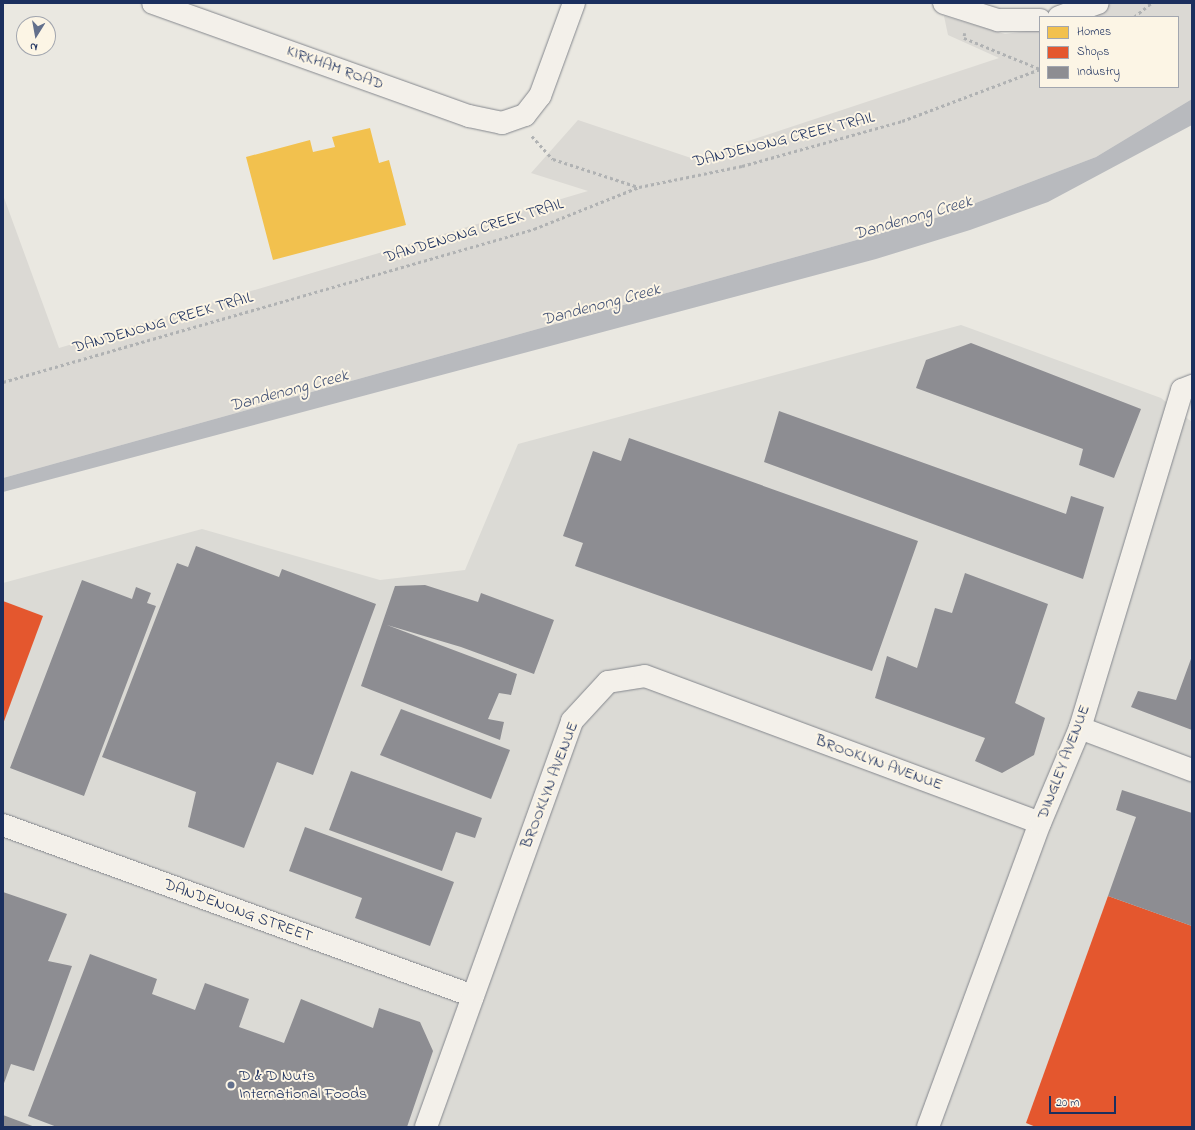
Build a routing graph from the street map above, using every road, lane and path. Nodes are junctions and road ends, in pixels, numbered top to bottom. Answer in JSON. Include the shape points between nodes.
{"nodes":[{"id":1,"x":153,"y":3,"type":"edge"},
{"id":2,"x":574,"y":3,"type":"edge"},
{"id":3,"x":944,"y":3,"type":"edge"},
{"id":4,"x":1098,"y":3,"type":"edge"},
{"id":5,"x":1151,"y":3,"type":"edge"},
{"id":6,"x":969,"y":14,"type":"junction"},
{"id":7,"x":1062,"y":16,"type":"edge"},
{"id":8,"x":1135,"y":16,"type":"edge"},
{"id":9,"x":1039,"y":20,"type":"edge"},
{"id":10,"x":1039,"y":69,"type":"edge"},
{"id":11,"x":1039,"y":69,"type":"edge"},
{"id":12,"x":519,"y":119,"type":"junction"},
{"id":13,"x":639,"y":187,"type":"junction"},
{"id":14,"x":3,"y":382,"type":"edge"},
{"id":15,"x":1187,"y":388,"type":"edge"},
{"id":16,"x":1080,"y":728,"type":"junction"},
{"id":17,"x":1192,"y":770,"type":"edge"},
{"id":18,"x":1040,"y":823,"type":"junction"},
{"id":19,"x":3,"y":825,"type":"edge"},
{"id":20,"x":473,"y":996,"type":"junction"},
{"id":21,"x":426,"y":1127,"type":"edge"},
{"id":22,"x":928,"y":1127,"type":"edge"}],
"edges":[{"from":1,"to":12,"type":"street","name":"KIRKHAM ROAD","via":[[469,116],[502,123]]},
{"from":2,"to":12,"type":"street","via":[[540,96],[531,110]]},
{"from":3,"to":6,"type":"street"},
{"from":4,"to":7,"type":"street"},
{"from":5,"to":8,"type":"path"},
{"from":6,"to":9,"type":"street","via":[[998,20]]},
{"from":6,"to":10,"type":"path","via":[[964,38]]},
{"from":11,"to":13,"type":"path","name":"DANDENONG CREEK TRAIL","via":[[902,121],[742,166]]},
{"from":12,"to":13,"type":"path","via":[[553,159]]},
{"from":13,"to":14,"type":"path","name":"DANDENONG CREEK TRAIL","via":[[534,229]]},
{"from":15,"to":16,"type":"street","name":"DINGLEY AVENUE"},
{"from":16,"to":17,"type":"street"},
{"from":16,"to":18,"type":"street","name":"DINGLEY AVENUE"},
{"from":18,"to":20,"type":"street","name":"BROOKLYN AVENUE","via":[[645,676],[608,682],[572,721]]},
{"from":18,"to":22,"type":"street","name":"DINGLEY AVENUE"},
{"from":19,"to":20,"type":"street","name":"DANDENONG STREET"},
{"from":20,"to":21,"type":"street","name":"BROOKLYN AVENUE"}]}
